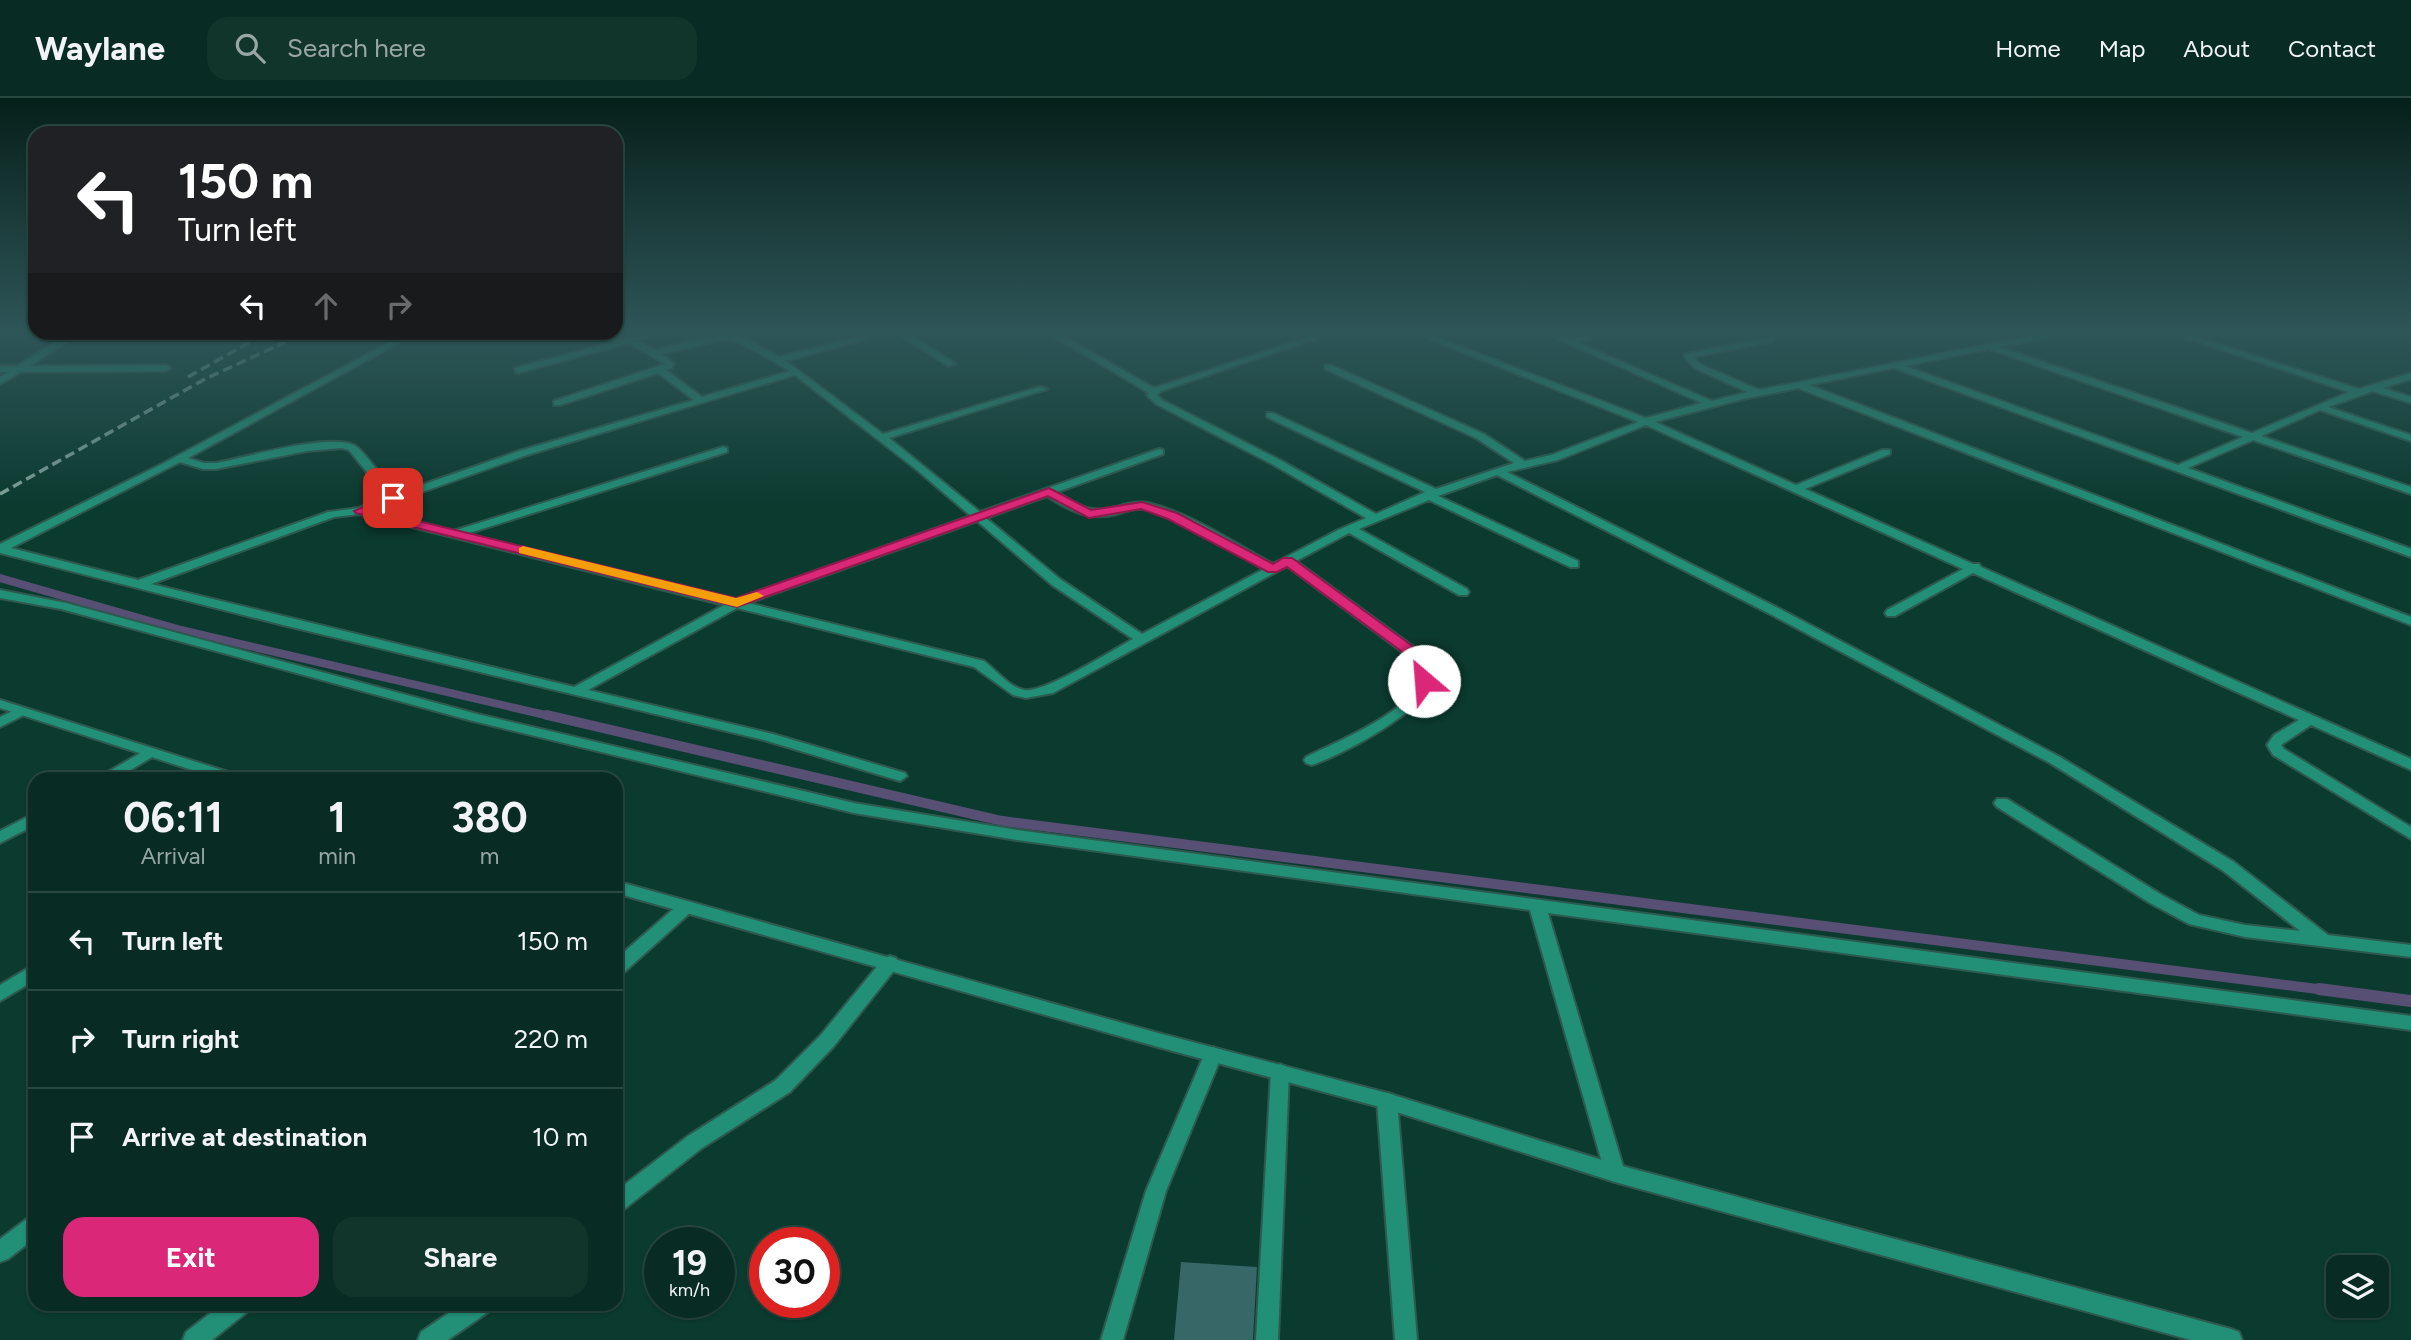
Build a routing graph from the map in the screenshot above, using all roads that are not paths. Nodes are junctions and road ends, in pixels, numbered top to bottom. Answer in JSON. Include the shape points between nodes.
{"nodes":[{"id":1,"x":306,"y":391,"type":"edge"},
{"id":2,"x":595,"y":391,"type":"edge"},
{"id":3,"x":688,"y":391,"type":"edge"},
{"id":4,"x":728,"y":391,"type":"edge"},
{"id":5,"x":822,"y":391,"type":"edge"},
{"id":6,"x":1035,"y":391,"type":"edge"},
{"id":7,"x":1379,"y":391,"type":"edge"},
{"id":8,"x":1567,"y":391,"type":"edge"},
{"id":9,"x":1682,"y":391,"type":"edge"},
{"id":10,"x":1753,"y":391,"type":"edge"},
{"id":11,"x":1769,"y":391,"type":"edge"},
{"id":12,"x":1815,"y":391,"type":"edge"},
{"id":13,"x":1967,"y":391,"type":"edge"},
{"id":14,"x":2117,"y":391,"type":"edge"},
{"id":15,"x":2354,"y":391,"type":"edge"},
{"id":16,"x":2361,"y":391,"type":"edge"},
{"id":17,"x":2382,"y":391,"type":"edge"},
{"id":18,"x":1154,"y":392,"type":"edge"},
{"id":19,"x":2357,"y":392,"type":"junction"},
{"id":20,"x":1758,"y":393,"type":"junction"},
{"id":21,"x":699,"y":399,"type":"junction"},
{"id":22,"x":2411,"y":400,"type":"edge"},
{"id":23,"x":557,"y":403,"type":"dead end"},
{"id":24,"x":1712,"y":404,"type":"junction"},
{"id":25,"x":2320,"y":407,"type":"junction"},
{"id":26,"x":1270,"y":415,"type":"dead end"},
{"id":27,"x":1647,"y":422,"type":"junction"},
{"id":28,"x":882,"y":437,"type":"junction"},
{"id":29,"x":2250,"y":438,"type":"junction"},
{"id":30,"x":2411,"y":438,"type":"edge"},
{"id":31,"x":723,"y":450,"type":"dead end"},
{"id":32,"x":1159,"y":452,"type":"dead end"},
{"id":33,"x":1886,"y":452,"type":"dead end"},
{"id":34,"x":180,"y":459,"type":"junction"},
{"id":35,"x":1524,"y":464,"type":"junction"},
{"id":36,"x":2180,"y":468,"type":"junction"},
{"id":37,"x":1497,"y":471,"type":"junction"},
{"id":38,"x":1797,"y":488,"type":"junction"},
{"id":39,"x":2411,"y":491,"type":"edge"},
{"id":40,"x":1049,"y":492,"type":"junction"},
{"id":41,"x":1432,"y":494,"type":"junction"},
{"id":42,"x":393,"y":498,"type":"junction"},
{"id":43,"x":360,"y":511,"type":"junction"},
{"id":44,"x":978,"y":517,"type":"junction"},
{"id":45,"x":1375,"y":518,"type":"junction"},
{"id":46,"x":1350,"y":529,"type":"junction"},
{"id":47,"x":455,"y":533,"type":"junction"},
{"id":48,"x":2411,"y":553,"type":"edge"},
{"id":49,"x":1288,"y":561,"type":"junction"},
{"id":50,"x":1574,"y":564,"type":"dead end"},
{"id":51,"x":1975,"y":567,"type":"junction"},
{"id":52,"x":1273,"y":569,"type":"junction"},
{"id":53,"x":142,"y":583,"type":"junction"},
{"id":54,"x":1463,"y":592,"type":"dead end"},
{"id":55,"x":0,"y":594,"type":"edge"},
{"id":56,"x":737,"y":603,"type":"junction"},
{"id":57,"x":1891,"y":613,"type":"dead end"},
{"id":58,"x":2411,"y":621,"type":"edge"},
{"id":59,"x":1140,"y":639,"type":"junction"},
{"id":60,"x":576,"y":691,"type":"junction"},
{"id":61,"x":0,"y":704,"type":"edge"},
{"id":62,"x":21,"y":711,"type":"junction"},
{"id":63,"x":2311,"y":719,"type":"junction"},
{"id":64,"x":0,"y":723,"type":"edge"},
{"id":65,"x":149,"y":753,"type":"junction"},
{"id":66,"x":1311,"y":760,"type":"dead end"},
{"id":67,"x":2411,"y":765,"type":"edge"},
{"id":68,"x":115,"y":772,"type":"edge"},
{"id":69,"x":213,"y":772,"type":"edge"},
{"id":70,"x":900,"y":776,"type":"dead end"},
{"id":71,"x":2002,"y":803,"type":"dead end"},
{"id":72,"x":28,"y":822,"type":"edge"},
{"id":73,"x":2411,"y":834,"type":"edge"},
{"id":74,"x":0,"y":838,"type":"edge"},
{"id":75,"x":623,"y":889,"type":"edge"},
{"id":76,"x":1537,"y":905,"type":"junction"},
{"id":77,"x":685,"y":908,"type":"junction"},
{"id":78,"x":2323,"y":940,"type":"junction"},
{"id":79,"x":2411,"y":951,"type":"edge"},
{"id":80,"x":623,"y":963,"type":"edge"},
{"id":81,"x":890,"y":963,"type":"junction"},
{"id":82,"x":28,"y":975,"type":"edge"},
{"id":83,"x":0,"y":993,"type":"edge"},
{"id":84,"x":2411,"y":1023,"type":"edge"},
{"id":85,"x":1213,"y":1055,"type":"junction"},
{"id":86,"x":1280,"y":1072,"type":"junction"},
{"id":87,"x":1387,"y":1101,"type":"junction"},
{"id":88,"x":1615,"y":1173,"type":"junction"},
{"id":89,"x":623,"y":1198,"type":"edge"},
{"id":90,"x":28,"y":1230,"type":"edge"},
{"id":91,"x":0,"y":1252,"type":"edge"},
{"id":92,"x":230,"y":1311,"type":"edge"},
{"id":93,"x":470,"y":1311,"type":"edge"},
{"id":94,"x":194,"y":1340,"type":"edge"},
{"id":95,"x":429,"y":1340,"type":"edge"},
{"id":96,"x":1111,"y":1340,"type":"edge"},
{"id":97,"x":1267,"y":1340,"type":"edge"},
{"id":98,"x":1406,"y":1340,"type":"edge"},
{"id":99,"x":2231,"y":1340,"type":"edge"}],
"edges":[{"from":1,"to":34,"type":"street"},
{"from":2,"to":23,"type":"street"},
{"from":3,"to":21,"type":"street"},
{"from":4,"to":21,"type":"street"},
{"from":5,"to":28,"type":"street"},
{"from":6,"to":28,"type":"street"},
{"from":7,"to":35,"type":"street","via":[[1480,436]]},
{"from":8,"to":27,"type":"street"},
{"from":9,"to":24,"type":"street"},
{"from":10,"to":20,"type":"street"},
{"from":11,"to":20,"type":"street"},
{"from":12,"to":58,"type":"street"},
{"from":13,"to":36,"type":"street"},
{"from":14,"to":29,"type":"street"},
{"from":15,"to":19,"type":"street"},
{"from":16,"to":19,"type":"street"},
{"from":17,"to":22,"type":"street"},
{"from":18,"to":45,"type":"street","via":[[1158,402]]},
{"from":19,"to":25,"type":"street"},
{"from":20,"to":24,"type":"street"},
{"from":21,"to":42,"type":"street"},
{"from":24,"to":27,"type":"street"},
{"from":25,"to":29,"type":"street"},
{"from":25,"to":30,"type":"street"},
{"from":26,"to":41,"type":"street"},
{"from":27,"to":35,"type":"street","via":[[1565,454]]},
{"from":27,"to":38,"type":"street"},
{"from":28,"to":44,"type":"street"},
{"from":29,"to":36,"type":"street"},
{"from":29,"to":39,"type":"street"},
{"from":31,"to":47,"type":"street"},
{"from":32,"to":40,"type":"street"},
{"from":33,"to":38,"type":"street"},
{"from":34,"to":42,"type":"street","via":[[216,466],[348,446]]},
{"from":34,"to":53,"type":"street","via":[[0,549]]},
{"from":35,"to":37,"type":"street"},
{"from":36,"to":48,"type":"street"},
{"from":37,"to":41,"type":"street"},
{"from":37,"to":78,"type":"street","via":[[2055,760],[2228,866]]},
{"from":38,"to":51,"type":"street"},
{"from":40,"to":44,"type":"street"},
{"from":40,"to":52,"type":"street","via":[[1089,514],[1133,505],[1153,509]]},
{"from":41,"to":45,"type":"street"},
{"from":41,"to":50,"type":"street"},
{"from":42,"to":43,"type":"street"},
{"from":43,"to":47,"type":"street"},
{"from":43,"to":53,"type":"street","via":[[332,514]]},
{"from":44,"to":56,"type":"street"},
{"from":44,"to":59,"type":"street","via":[[1056,582]]},
{"from":45,"to":46,"type":"street"},
{"from":46,"to":49,"type":"street"},
{"from":46,"to":54,"type":"street"},
{"from":47,"to":56,"type":"street"},
{"from":49,"to":52,"type":"street"},
{"from":49,"to":66,"type":"street","via":[[1406,648],[1424,670],[1424,681],[1407,708]]},
{"from":51,"to":57,"type":"street"},
{"from":51,"to":63,"type":"street"},
{"from":52,"to":59,"type":"street"},
{"from":53,"to":60,"type":"street"},
{"from":55,"to":76,"type":"street","via":[[62,606],[474,717],[854,808],[1017,835]]},
{"from":56,"to":59,"type":"street","via":[[979,664],[1027,696],[1048,690]]},
{"from":56,"to":60,"type":"street"},
{"from":60,"to":70,"type":"street","via":[[768,737]]},
{"from":61,"to":62,"type":"street"},
{"from":62,"to":64,"type":"street"},
{"from":62,"to":65,"type":"street"},
{"from":63,"to":67,"type":"street"},
{"from":63,"to":73,"type":"street","via":[[2279,738],[2274,745],[2278,752]]},
{"from":65,"to":68,"type":"street"},
{"from":65,"to":69,"type":"street"},
{"from":71,"to":78,"type":"street","via":[[2195,920]]},
{"from":72,"to":74,"type":"street"},
{"from":75,"to":77,"type":"street"},
{"from":76,"to":84,"type":"street"},
{"from":76,"to":88,"type":"street"},
{"from":77,"to":80,"type":"street"},
{"from":77,"to":81,"type":"street"},
{"from":78,"to":79,"type":"street"},
{"from":81,"to":85,"type":"street"},
{"from":81,"to":89,"type":"street","via":[[827,1041],[783,1086],[695,1142]]},
{"from":82,"to":83,"type":"street"},
{"from":85,"to":86,"type":"street"},
{"from":85,"to":96,"type":"street","via":[[1156,1191]]},
{"from":86,"to":87,"type":"street"},
{"from":86,"to":97,"type":"street"},
{"from":87,"to":88,"type":"street"},
{"from":87,"to":98,"type":"street"},
{"from":88,"to":99,"type":"street"},
{"from":90,"to":91,"type":"street"},
{"from":92,"to":94,"type":"street"},
{"from":93,"to":95,"type":"street"}]}
